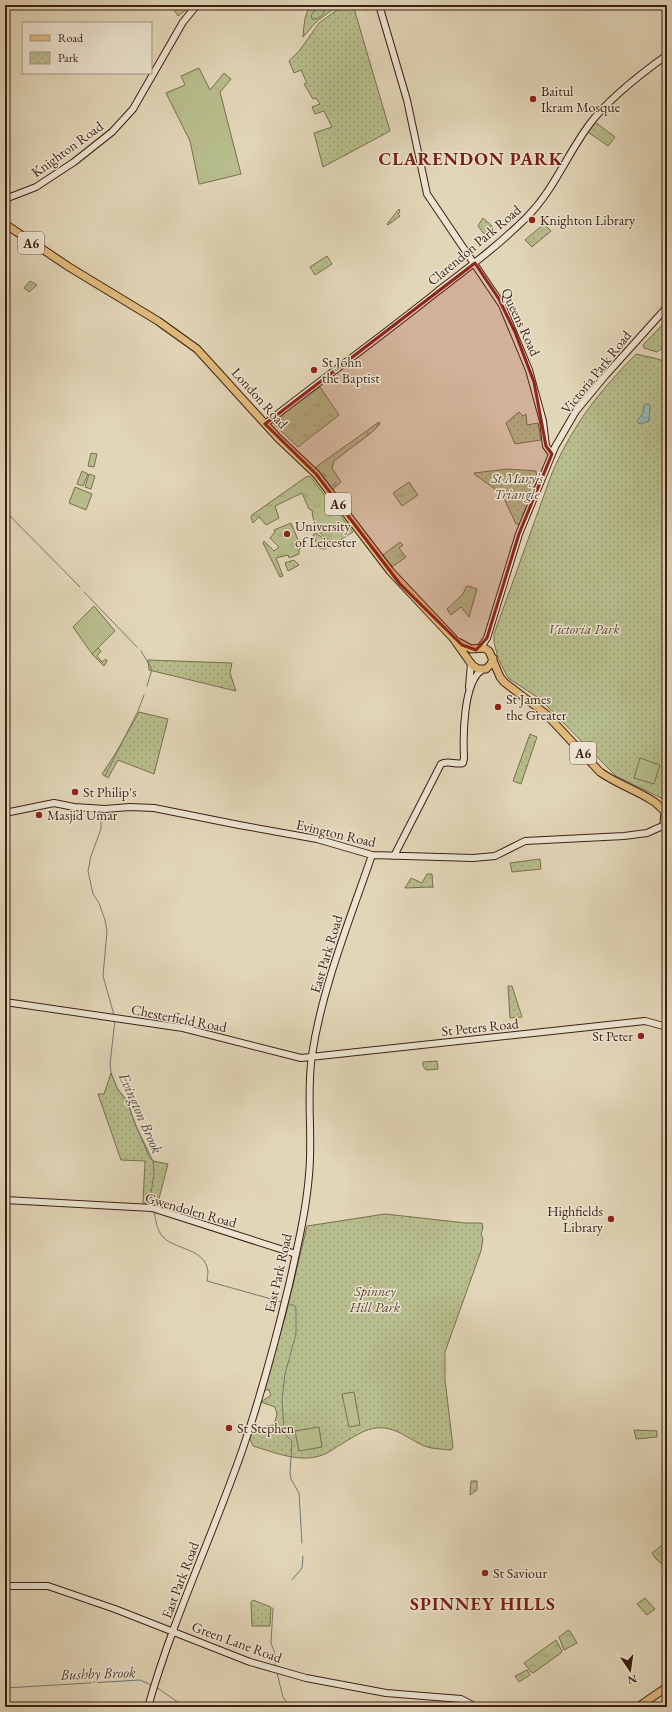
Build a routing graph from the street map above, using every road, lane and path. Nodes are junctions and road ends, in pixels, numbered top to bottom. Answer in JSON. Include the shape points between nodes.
{"nodes":[{"id":1,"x":197,"y":5,"type":"edge"},
{"id":2,"x":380,"y":5,"type":"edge"},
{"id":3,"x":667,"y":55,"type":"edge"},
{"id":4,"x":5,"y":199,"type":"edge"},
{"id":5,"x":5,"y":224,"type":"edge"},
{"id":6,"x":475,"y":263,"type":"junction"},
{"id":7,"x":667,"y":307,"type":"edge"},
{"id":8,"x":265,"y":424,"type":"junction"},
{"id":9,"x":546,"y":436,"type":"junction"},
{"id":10,"x":560,"y":438,"type":"junction"},
{"id":11,"x":555,"y":448,"type":"junction"},
{"id":12,"x":552,"y":454,"type":"junction"},
{"id":13,"x":453,"y":638,"type":"junction"},
{"id":14,"x":487,"y":638,"type":"junction"},
{"id":15,"x":478,"y":649,"type":"junction"},
{"id":16,"x":492,"y":656,"type":"junction"},
{"id":17,"x":471,"y":663,"type":"junction"},
{"id":18,"x":484,"y":669,"type":"junction"},
{"id":19,"x":500,"y":677,"type":"junction"},
{"id":20,"x":469,"y":694,"type":"junction"},
{"id":21,"x":665,"y":810,"type":"edge"},
{"id":22,"x":5,"y":813,"type":"edge"},
{"id":23,"x":665,"y":823,"type":"edge"},
{"id":24,"x":372,"y":855,"type":"junction"},
{"id":25,"x":394,"y":856,"type":"junction"},
{"id":26,"x":5,"y":1002,"type":"edge"},
{"id":27,"x":667,"y":1027,"type":"edge"},
{"id":28,"x":312,"y":1057,"type":"junction"},
{"id":29,"x":5,"y":1200,"type":"edge"},
{"id":30,"x":296,"y":1254,"type":"junction"},
{"id":31,"x":5,"y":1586,"type":"edge"},
{"id":32,"x":173,"y":1632,"type":"junction"},
{"id":33,"x":667,"y":1687,"type":"edge"},
{"id":34,"x":148,"y":1707,"type":"edge"},
{"id":35,"x":476,"y":1707,"type":"edge"},
{"id":36,"x":638,"y":1707,"type":"edge"}],
"edges":[{"from":1,"to":4,"type":"street","name":"Knighton Road","via":[[184,22],[133,109],[112,132],[36,187]]},
{"from":2,"to":6,"type":"street","name":"Queens Road","via":[[406,100],[427,194]]},
{"from":3,"to":6,"type":"street","name":"Clarendon Park Road","via":[[598,114],[580,138],[542,201],[504,240]]},
{"from":5,"to":8,"type":"main road","name":"London Road","number":"A6","via":[[188,341]]},
{"from":6,"to":8,"type":"street","name":"Clarendon Park Road"},
{"from":6,"to":9,"type":"street","name":"Queens Road","via":[[499,299],[515,332],[534,382]]},
{"from":7,"to":10,"type":"street","name":"Victoria Park Road","via":[[576,411]]},
{"from":8,"to":13,"type":"main road","name":"London Road","number":"A6","via":[[316,474],[390,571]]},
{"from":9,"to":10,"type":"street"},
{"from":9,"to":11,"type":"street","name":"Queens Road"},
{"from":9,"to":12,"type":"street","name":"Queens Road","via":[[546,446]]},
{"from":10,"to":11,"type":"street","name":"Victoria Park Road"},
{"from":11,"to":12,"type":"street","name":"Victoria Park Road"},
{"from":12,"to":14,"type":"street","name":"Victoria Park Road","via":[[519,534]]},
{"from":13,"to":15,"type":"main road","name":"London Road","number":"A6","via":[[467,648]]},
{"from":13,"to":17,"type":"main road","name":"London Road","number":"A6"},
{"from":14,"to":15,"type":"street","name":"Victoria Park Road"},
{"from":14,"to":16,"type":"street"},
{"from":15,"to":16,"type":"main road","name":"London Road","number":"A6","via":[[487,649]]},
{"from":15,"to":17,"type":"main road","via":[[472,655]]},
{"from":16,"to":18,"type":"main road","via":[[491,664]]},
{"from":16,"to":19,"type":"main road","name":"London Road","number":"A6"},
{"from":17,"to":18,"type":"main road","name":"London Road","number":"A6","via":[[474,667]]},
{"from":17,"to":20,"type":"street"},
{"from":18,"to":19,"type":"main road","name":"London Road","number":"A6"},
{"from":18,"to":20,"type":"street","via":[[473,678]]},
{"from":19,"to":21,"type":"main road","name":"London Road","number":"A6","via":[[546,714],[600,772],[652,800]]},
{"from":20,"to":25,"type":"street","via":[[464,729],[464,758],[457,764],[443,763],[437,770]]},
{"from":21,"to":23,"type":"main road"},
{"from":22,"to":24,"type":"street","name":"Evington Road","via":[[54,803],[106,809],[154,808],[317,839]]},
{"from":23,"to":25,"type":"street","name":"Evington Road","via":[[647,833],[624,836],[526,841],[488,857]]},
{"from":24,"to":25,"type":"street","name":"Evington Road"},
{"from":24,"to":28,"type":"street","name":"East Park Road","via":[[340,947],[323,1005]]},
{"from":26,"to":28,"type":"street","name":"Chesterfield Road","via":[[183,1028],[301,1058]]},
{"from":27,"to":28,"type":"street","name":"St Peters Road","via":[[650,1021]]},
{"from":28,"to":30,"type":"street","name":"East Park Road","via":[[310,1174]]},
{"from":29,"to":30,"type":"street","name":"Gwendolen Road","via":[[154,1209]]},
{"from":30,"to":32,"type":"street","name":"East Park Road","via":[[243,1447]]},
{"from":31,"to":32,"type":"street","name":"Green Lane Road","via":[[48,1586]]},
{"from":32,"to":34,"type":"street","name":"East Park Road"},
{"from":32,"to":35,"type":"street","name":"Green Lane Road","via":[[250,1662],[291,1674],[354,1688],[446,1697],[467,1701]]},
{"from":33,"to":36,"type":"main road"}]}
